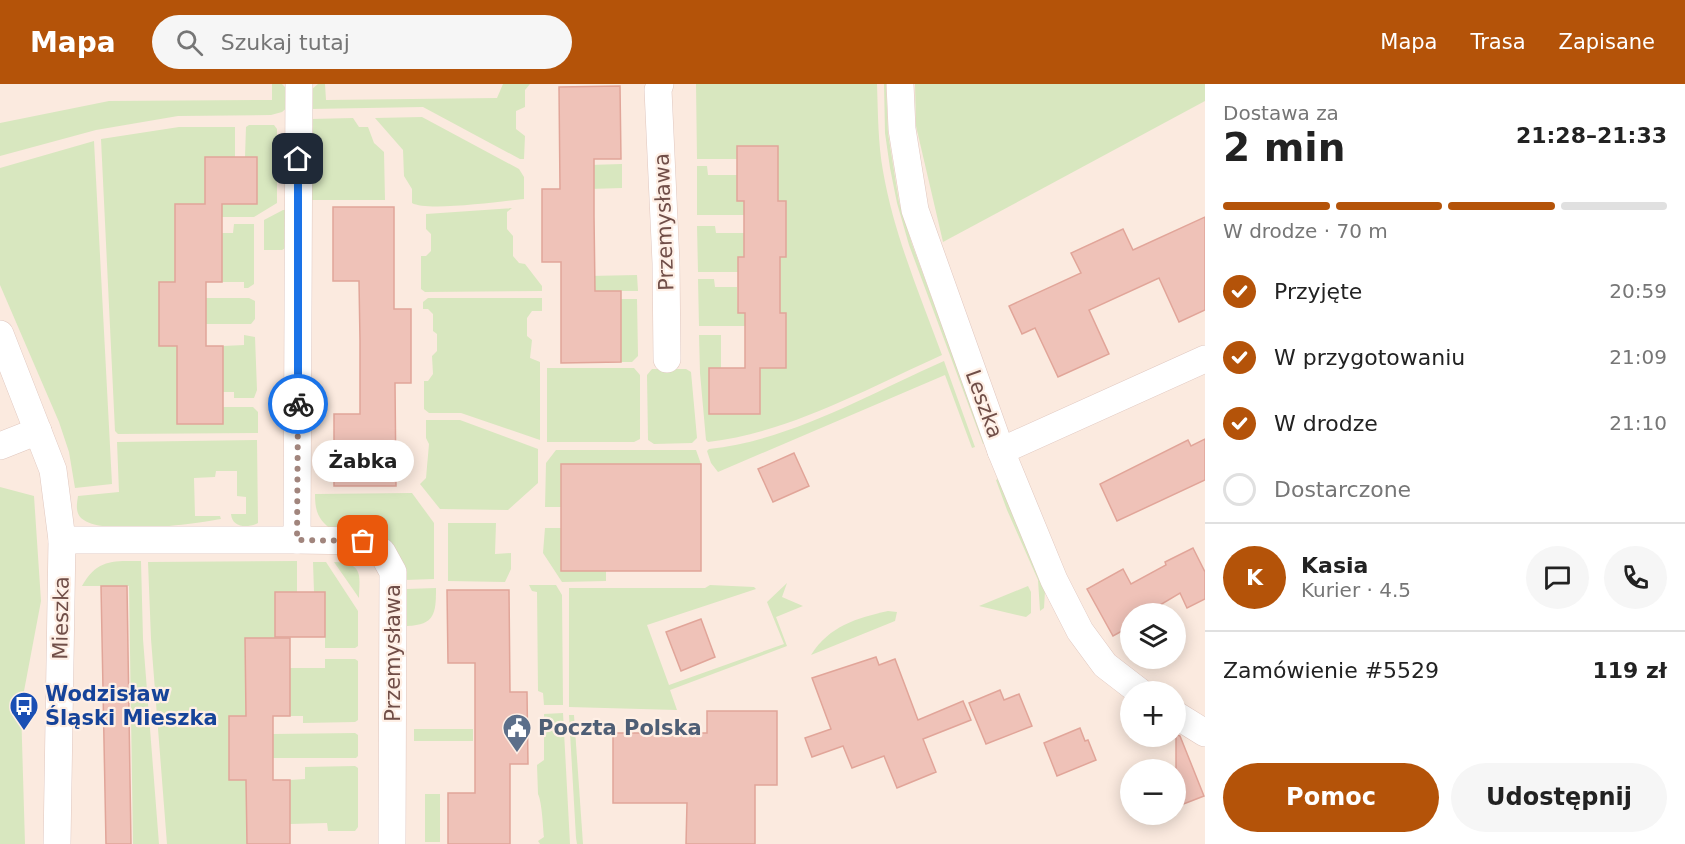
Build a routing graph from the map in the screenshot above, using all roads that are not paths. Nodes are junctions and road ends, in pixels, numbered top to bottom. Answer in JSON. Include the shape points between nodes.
{"nodes":[{"id":1,"x":299,"y":84,"type":"edge"},
{"id":2,"x":660,"y":84,"type":"edge"},
{"id":3,"x":900,"y":84,"type":"edge"},
{"id":4,"x":0,"y":334,"type":"edge"},
{"id":5,"x":667,"y":359,"type":"dead end"},
{"id":6,"x":1205,"y":360,"type":"edge"},
{"id":7,"x":38,"y":431,"type":"junction"},
{"id":8,"x":0,"y":446,"type":"edge"},
{"id":9,"x":1001,"y":451,"type":"junction"},
{"id":10,"x":62,"y":540,"type":"junction"},
{"id":11,"x":297,"y":540,"type":"junction"},
{"id":12,"x":1126,"y":681,"type":"edge"},
{"id":13,"x":1186,"y":721,"type":"edge"},
{"id":14,"x":1205,"y":733,"type":"edge"},
{"id":15,"x":57,"y":844,"type":"edge"},
{"id":16,"x":392,"y":844,"type":"edge"}],
"edges":[{"from":1,"to":11,"type":"street"},
{"from":2,"to":5,"type":"street","name":"Przemysława"},
{"from":3,"to":9,"type":"street","name":"Leszka","via":[[902,129],[915,210]]},
{"from":4,"to":7,"type":"street","name":"Mieszka"},
{"from":6,"to":9,"type":"street"},
{"from":7,"to":8,"type":"street"},
{"from":7,"to":10,"type":"street","name":"Mieszka","via":[[53,470]]},
{"from":9,"to":12,"type":"street","name":"Leszka","via":[[1054,580],[1080,631],[1105,665]]},
{"from":10,"to":11,"type":"street","name":"Przemysława"},
{"from":10,"to":15,"type":"street","name":"Mieszka"},
{"from":11,"to":16,"type":"street","name":"Przemysława","via":[[363,541],[382,552],[393,572]]},
{"from":13,"to":14,"type":"street"}]}
